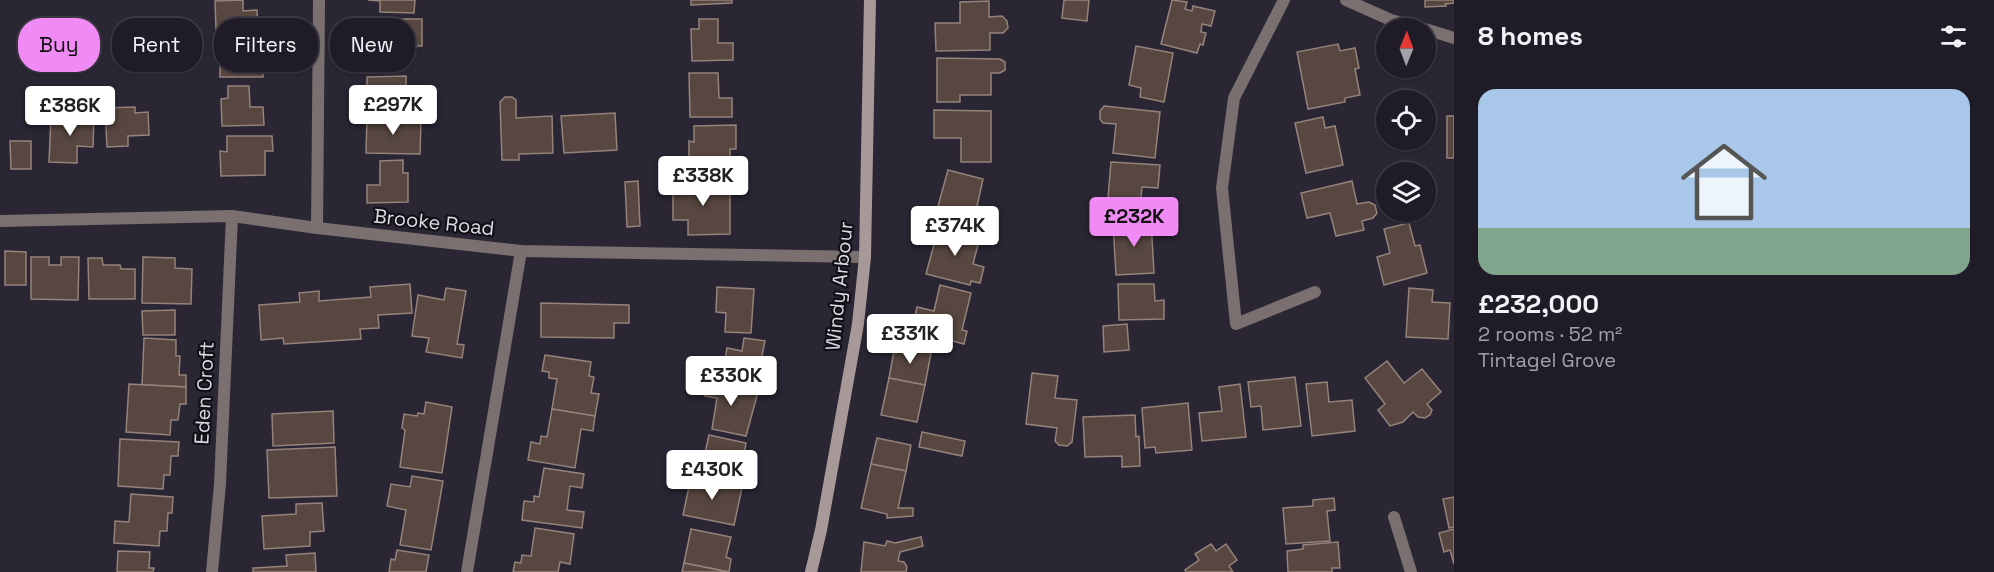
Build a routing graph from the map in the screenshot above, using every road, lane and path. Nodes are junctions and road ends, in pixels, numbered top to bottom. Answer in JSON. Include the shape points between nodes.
{"nodes":[{"id":1,"x":319,"y":0,"type":"edge"},
{"id":2,"x":870,"y":0,"type":"edge"},
{"id":3,"x":1284,"y":0,"type":"edge"},
{"id":4,"x":1346,"y":0,"type":"edge"},
{"id":5,"x":1386,"y":18,"type":"edge"},
{"id":6,"x":1436,"y":33,"type":"edge"},
{"id":7,"x":1454,"y":38,"type":"edge"},
{"id":8,"x":232,"y":216,"type":"junction"},
{"id":9,"x":0,"y":221,"type":"edge"},
{"id":10,"x":317,"y":228,"type":"junction"},
{"id":11,"x":521,"y":251,"type":"junction"},
{"id":12,"x":865,"y":257,"type":"junction"},
{"id":13,"x":1315,"y":292,"type":"dead end"},
{"id":14,"x":1394,"y":517,"type":"dead end"},
{"id":15,"x":212,"y":572,"type":"edge"},
{"id":16,"x":467,"y":572,"type":"edge"},
{"id":17,"x":811,"y":572,"type":"edge"},
{"id":18,"x":1411,"y":572,"type":"edge"}],
"edges":[{"from":1,"to":10,"type":"street"},
{"from":2,"to":12,"type":"street","name":"Windy Arbour"},
{"from":3,"to":13,"type":"street","via":[[1234,98],[1222,188],[1236,324]]},
{"from":4,"to":5,"type":"street"},
{"from":6,"to":7,"type":"street"},
{"from":8,"to":9,"type":"street","name":"Brooke Road"},
{"from":8,"to":10,"type":"street","name":"Brooke Road"},
{"from":8,"to":15,"type":"street","name":"Eden Croft","via":[[220,484]]},
{"from":10,"to":11,"type":"street","name":"Brooke Road"},
{"from":11,"to":12,"type":"street","name":"Brooke Road"},
{"from":11,"to":16,"type":"street"},
{"from":12,"to":17,"type":"street","name":"Windy Arbour","via":[[858,324]]},
{"from":14,"to":18,"type":"street"}]}
